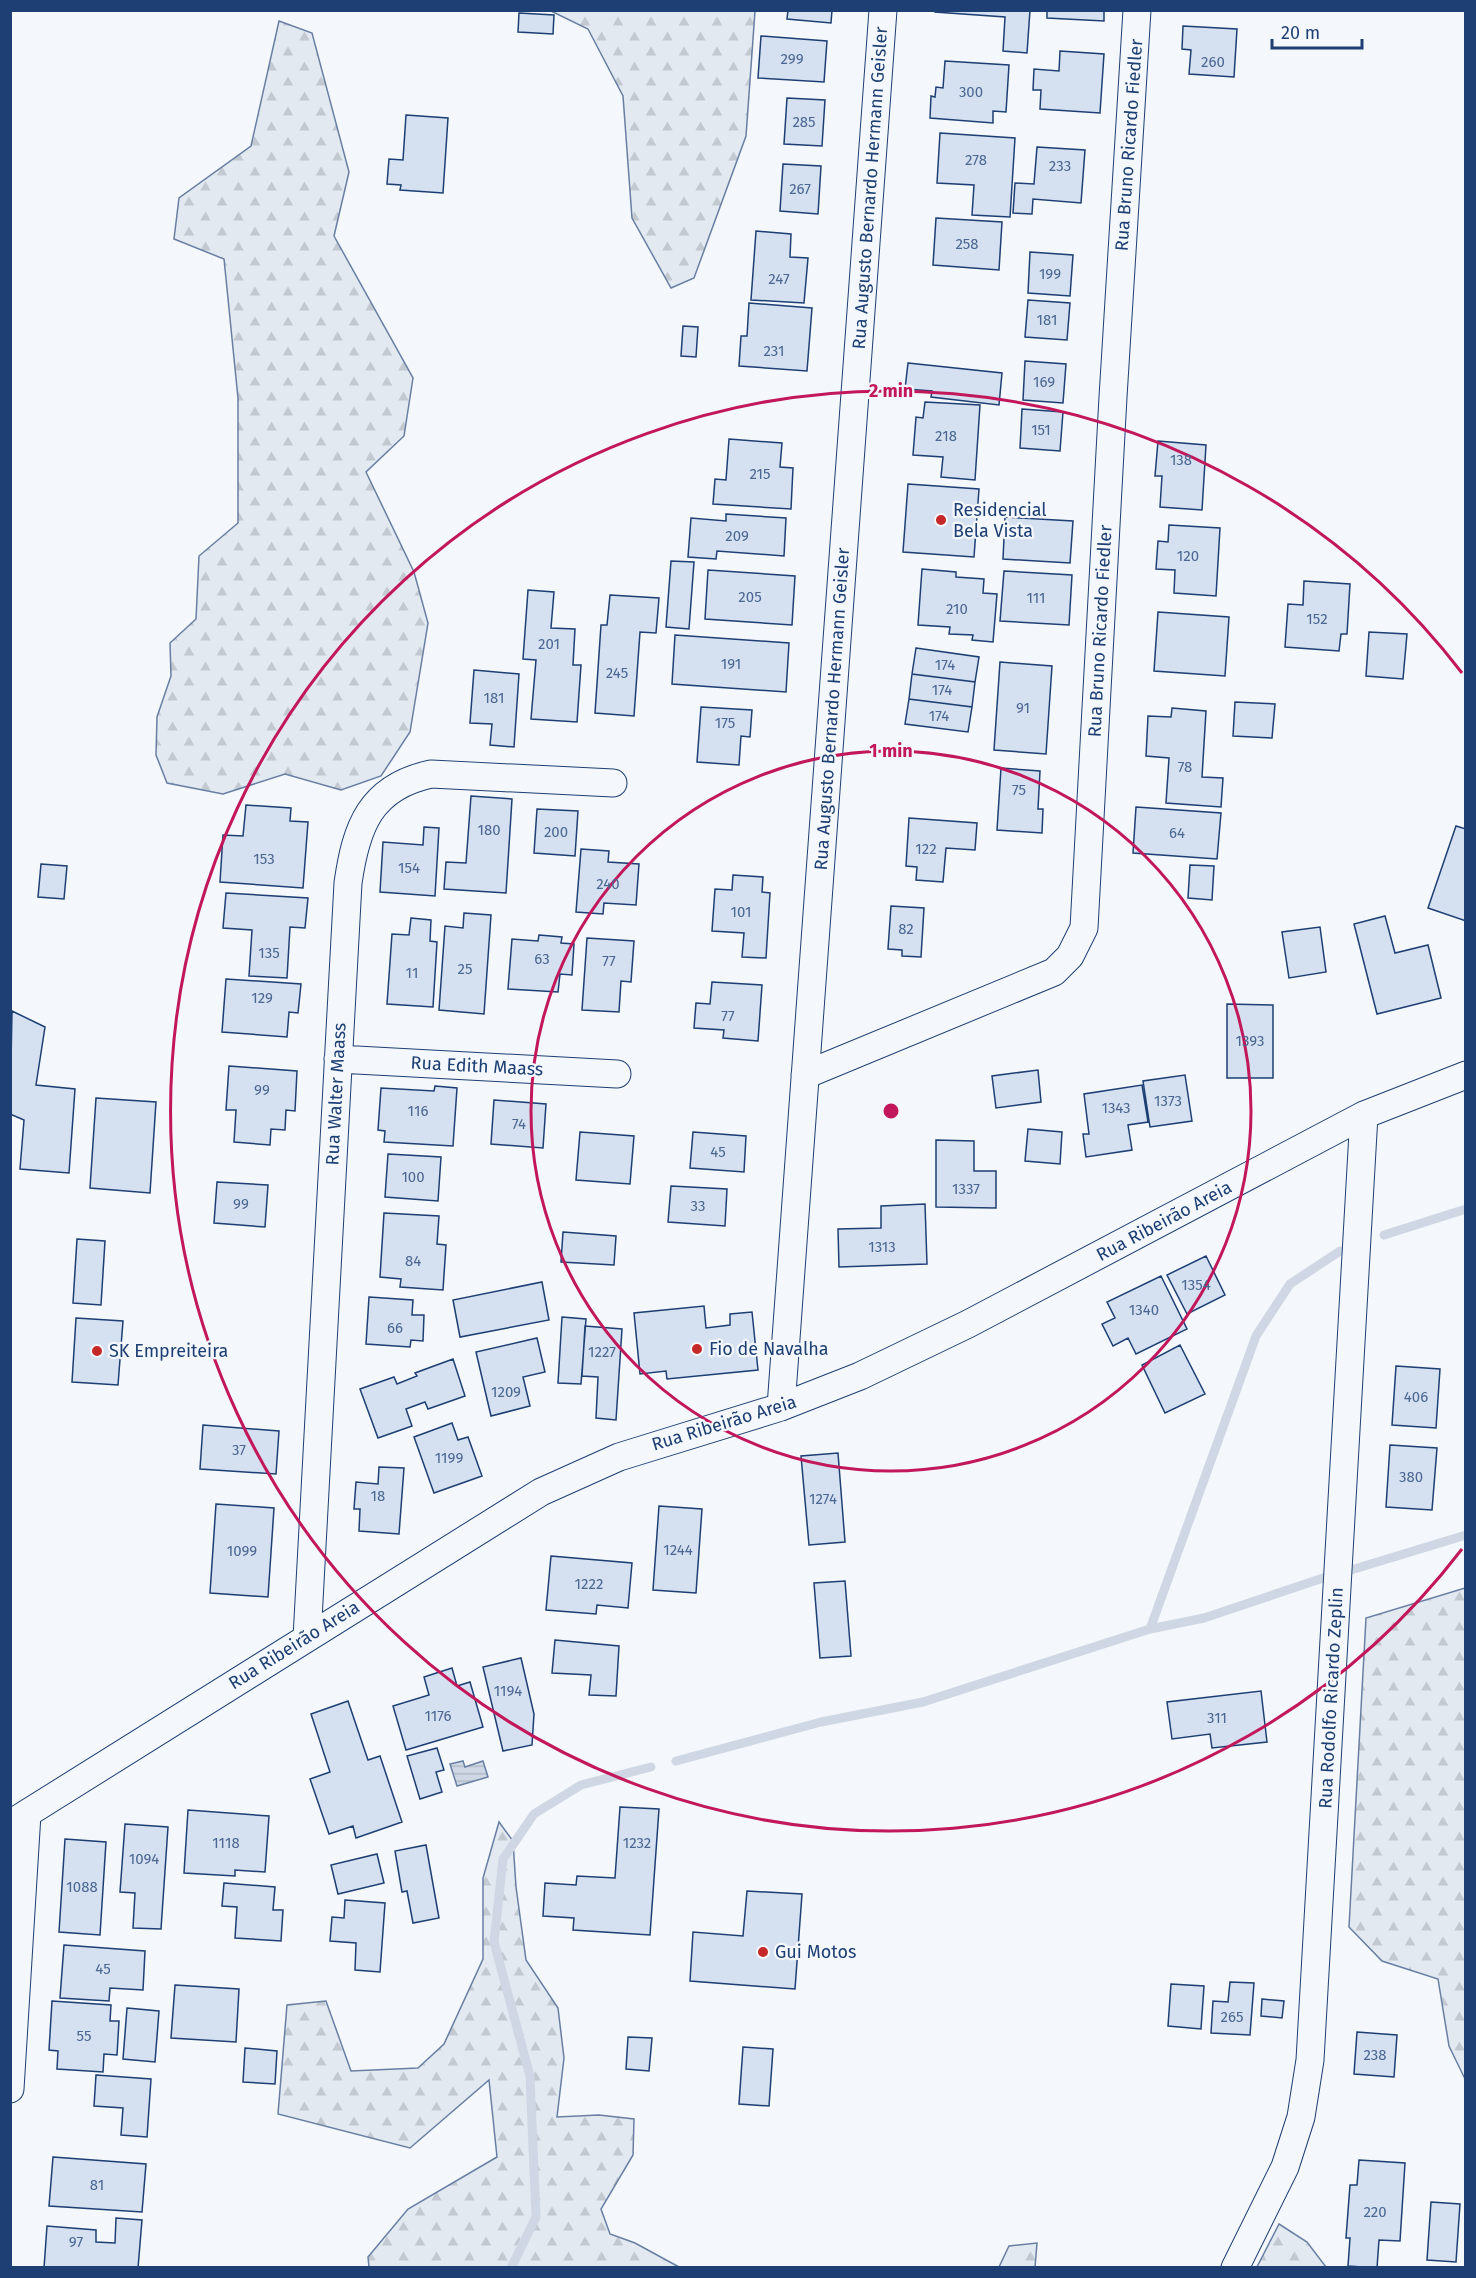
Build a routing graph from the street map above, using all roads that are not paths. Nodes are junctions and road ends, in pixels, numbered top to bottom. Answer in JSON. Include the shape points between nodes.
{"nodes":[{"id":1,"x":883,"y":10,"type":"edge"},
{"id":2,"x":1137,"y":10,"type":"edge"},
{"id":3,"x":614,"y":783,"type":"dead end"},
{"id":4,"x":338,"y":1059,"type":"junction"},
{"id":5,"x":617,"y":1074,"type":"dead end"},
{"id":6,"x":805,"y":1075,"type":"junction"},
{"id":7,"x":1466,"y":1075,"type":"edge"},
{"id":8,"x":1364,"y":1115,"type":"junction"},
{"id":9,"x":781,"y":1407,"type":"junction"},
{"id":10,"x":307,"y":1638,"type":"junction"},
{"id":11,"x":19,"y":1819,"type":"edge"},
{"id":12,"x":10,"y":2089,"type":"edge"},
{"id":13,"x":1235,"y":2268,"type":"edge"}],
"edges":[{"from":1,"to":6,"type":"street","name":"Rua Augusto Bernardo Hermann Geisler"},
{"from":2,"to":6,"type":"street","name":"Rua Bruno Ricardo Fiedler","via":[[1084,928],[1070,956],[1054,972]]},
{"from":3,"to":4,"type":"street","name":"Rua Walter Maass","via":[[431,774],[411,778],[372,808],[359,828],[349,873]]},
{"from":4,"to":5,"type":"street","name":"Rua Edith Maass"},
{"from":4,"to":10,"type":"street","name":"Rua Walter Maass"},
{"from":6,"to":9,"type":"street","name":"Rua Augusto Bernardo Hermann Geisler"},
{"from":7,"to":8,"type":"street","name":"Rua Ribeirão Areia"},
{"from":8,"to":9,"type":"street","name":"Rua Ribeirão Areia","via":[[914,1352]]},
{"from":8,"to":13,"type":"street","name":"Rua Rodolfo Ricardo Zeplin","via":[[1310,2060],[1301,2117],[1285,2168]]},
{"from":9,"to":10,"type":"street","name":"Rua Ribeirão Areia","via":[[651,1446],[579,1473],[508,1511]]},
{"from":10,"to":11,"type":"street","name":"Rua Ribeirão Areia"},
{"from":11,"to":12,"type":"street"}]}
